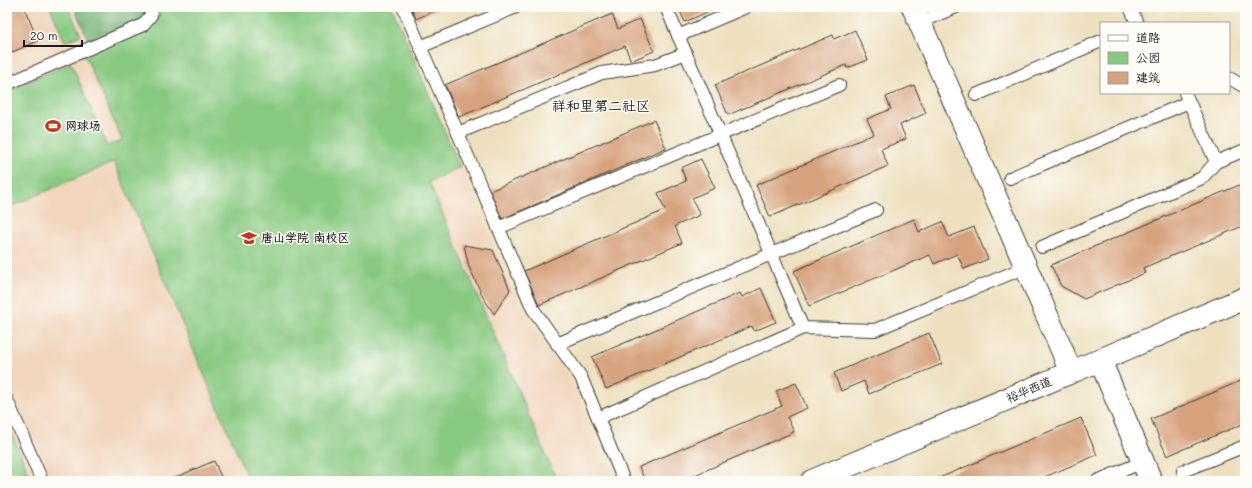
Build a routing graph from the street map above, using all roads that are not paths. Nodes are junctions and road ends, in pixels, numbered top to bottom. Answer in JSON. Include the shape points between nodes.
{"nodes":[{"id":1,"x":153,"y":7,"type":"edge"},
{"id":2,"x":403,"y":7,"type":"edge"},
{"id":3,"x":516,"y":7,"type":"edge"},
{"id":4,"x":666,"y":7,"type":"edge"},
{"id":5,"x":746,"y":7,"type":"edge"},
{"id":6,"x":956,"y":7,"type":"edge"},
{"id":7,"x":1130,"y":7,"type":"edge"},
{"id":8,"x":917,"y":15,"type":"edge"},
{"id":9,"x":1137,"y":22,"type":"edge"},
{"id":10,"x":678,"y":36,"type":"junction"},
{"id":11,"x":1100,"y":41,"type":"edge"},
{"id":12,"x":420,"y":47,"type":"junction"},
{"id":13,"x":686,"y":53,"type":"junction"},
{"id":14,"x":1230,"y":79,"type":"edge"},
{"id":15,"x":7,"y":84,"type":"edge"},
{"id":16,"x":839,"y":85,"type":"dead end"},
{"id":17,"x":1245,"y":87,"type":"edge"},
{"id":18,"x":976,"y":95,"type":"dead end"},
{"id":19,"x":1187,"y":97,"type":"edge"},
{"id":20,"x":458,"y":133,"type":"junction"},
{"id":21,"x":721,"y":135,"type":"junction"},
{"id":22,"x":1245,"y":150,"type":"edge"},
{"id":23,"x":1216,"y":162,"type":"junction"},
{"id":24,"x":1010,"y":178,"type":"dead end"},
{"id":25,"x":876,"y":210,"type":"dead end"},
{"id":26,"x":498,"y":228,"type":"junction"},
{"id":27,"x":1042,"y":247,"type":"dead end"},
{"id":28,"x":772,"y":254,"type":"junction"},
{"id":29,"x":1026,"y":267,"type":"junction"},
{"id":30,"x":1245,"y":298,"type":"edge"},
{"id":31,"x":803,"y":328,"type":"junction"},
{"id":32,"x":558,"y":344,"type":"junction"},
{"id":33,"x":1100,"y":360,"type":"junction"},
{"id":34,"x":1070,"y":372,"type":"junction"},
{"id":35,"x":7,"y":400,"type":"edge"},
{"id":36,"x":598,"y":418,"type":"junction"},
{"id":37,"x":1245,"y":446,"type":"edge"},
{"id":38,"x":1147,"y":471,"type":"edge"},
{"id":39,"x":1183,"y":471,"type":"dead end"},
{"id":40,"x":42,"y":481,"type":"edge"},
{"id":41,"x":624,"y":481,"type":"edge"},
{"id":42,"x":812,"y":481,"type":"edge"},
{"id":43,"x":1097,"y":481,"type":"edge"}],
"edges":[{"from":1,"to":15,"type":"lane","via":[[151,15],[143,25]]},
{"from":2,"to":12,"type":"lane"},
{"from":3,"to":12,"type":"lane"},
{"from":4,"to":10,"type":"lane"},
{"from":5,"to":10,"type":"lane"},
{"from":6,"to":8,"type":"lane"},
{"from":7,"to":9,"type":"lane"},
{"from":8,"to":29,"type":"street"},
{"from":10,"to":13,"type":"lane"},
{"from":11,"to":18,"type":"lane"},
{"from":12,"to":20,"type":"lane"},
{"from":13,"to":20,"type":"lane","via":[[655,65],[602,73]]},
{"from":13,"to":21,"type":"lane"},
{"from":14,"to":17,"type":"lane"},
{"from":16,"to":21,"type":"lane"},
{"from":19,"to":23,"type":"lane"},
{"from":19,"to":24,"type":"lane"},
{"from":20,"to":26,"type":"lane"},
{"from":21,"to":26,"type":"lane"},
{"from":21,"to":28,"type":"lane"},
{"from":22,"to":23,"type":"lane"},
{"from":23,"to":27,"type":"lane","via":[[1202,178]]},
{"from":25,"to":28,"type":"lane"},
{"from":26,"to":32,"type":"lane","via":[[533,309]]},
{"from":28,"to":31,"type":"lane"},
{"from":28,"to":32,"type":"lane"},
{"from":29,"to":31,"type":"lane","via":[[875,330]]},
{"from":29,"to":34,"type":"street"},
{"from":30,"to":33,"type":"street","name":"裕华西道"},
{"from":31,"to":36,"type":"lane"},
{"from":32,"to":36,"type":"lane","via":[[581,377]]},
{"from":33,"to":34,"type":"street","name":"裕华西道"},
{"from":33,"to":38,"type":"street"},
{"from":34,"to":42,"type":"street","name":"裕华西道"},
{"from":35,"to":40,"type":"lane"},
{"from":36,"to":41,"type":"lane"},
{"from":37,"to":39,"type":"lane"},
{"from":38,"to":43,"type":"lane"}]}
